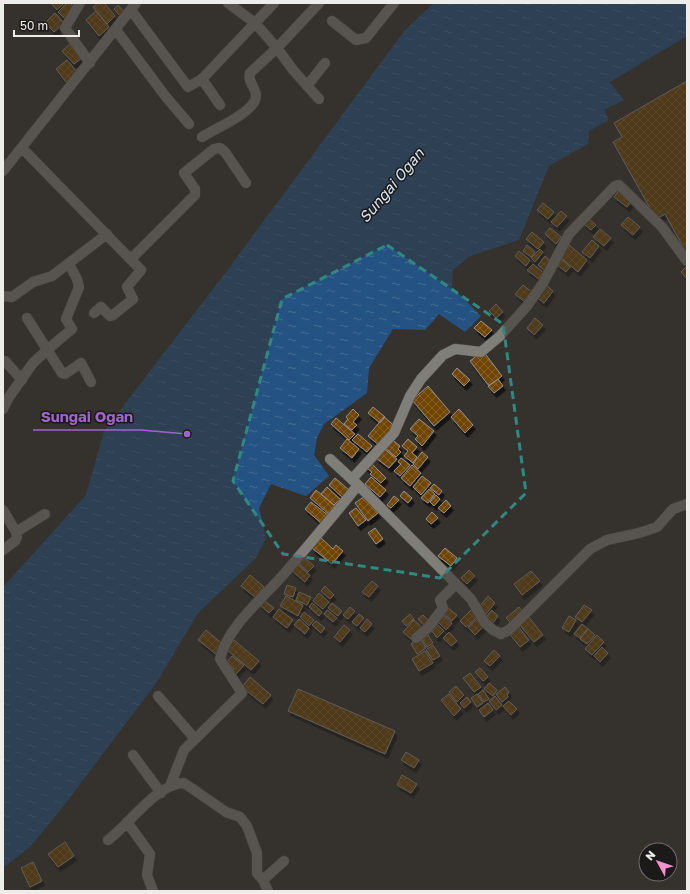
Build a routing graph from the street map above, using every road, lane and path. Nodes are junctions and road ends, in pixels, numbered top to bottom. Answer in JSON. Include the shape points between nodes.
{"nodes":[{"id":1,"x":80,"y":3,"type":"edge"},
{"id":2,"x":228,"y":3,"type":"edge"},
{"id":3,"x":274,"y":3,"type":"edge"},
{"id":4,"x":319,"y":3,"type":"edge"},
{"id":5,"x":394,"y":3,"type":"edge"},
{"id":6,"x":134,"y":6,"type":"edge"},
{"id":7,"x":332,"y":21,"type":"dead end"},
{"id":8,"x":255,"y":24,"type":"junction"},
{"id":9,"x":116,"y":30,"type":"junction"},
{"id":10,"x":277,"y":48,"type":"junction"},
{"id":11,"x":90,"y":63,"type":"junction"},
{"id":12,"x":325,"y":63,"type":"dead end"},
{"id":13,"x":202,"y":79,"type":"junction"},
{"id":14,"x":307,"y":86,"type":"junction"},
{"id":15,"x":320,"y":100,"type":"dead end"},
{"id":16,"x":220,"y":105,"type":"dead end"},
{"id":17,"x":189,"y":124,"type":"dead end"},
{"id":18,"x":202,"y":137,"type":"dead end"},
{"id":19,"x":22,"y":148,"type":"junction"},
{"id":20,"x":4,"y":166,"type":"edge"},
{"id":21,"x":246,"y":182,"type":"dead end"},
{"id":22,"x":107,"y":234,"type":"junction"},
{"id":23,"x":131,"y":259,"type":"junction"},
{"id":24,"x":687,"y":261,"type":"edge"},
{"id":25,"x":69,"y":264,"type":"junction"},
{"id":26,"x":3,"y":296,"type":"edge"},
{"id":27,"x":94,"y":313,"type":"dead end"},
{"id":28,"x":27,"y":318,"type":"dead end"},
{"id":29,"x":47,"y":350,"type":"junction"},
{"id":30,"x":5,"y":361,"type":"dead end"},
{"id":31,"x":22,"y":380,"type":"junction"},
{"id":32,"x":91,"y":382,"type":"dead end"},
{"id":33,"x":3,"y":409,"type":"edge"},
{"id":34,"x":330,"y":459,"type":"dead end"},
{"id":35,"x":355,"y":482,"type":"junction"},
{"id":36,"x":687,"y":504,"type":"edge"},
{"id":37,"x":3,"y":510,"type":"edge"},
{"id":38,"x":45,"y":514,"type":"dead end"},
{"id":39,"x":16,"y":532,"type":"junction"},
{"id":40,"x":3,"y":550,"type":"edge"},
{"id":41,"x":456,"y":584,"type":"junction"},
{"id":42,"x":416,"y":638,"type":"dead end"},
{"id":43,"x":158,"y":696,"type":"dead end"},
{"id":44,"x":195,"y":739,"type":"junction"},
{"id":45,"x":133,"y":755,"type":"dead end"},
{"id":46,"x":170,"y":786,"type":"junction"},
{"id":47,"x":161,"y":793,"type":"junction"},
{"id":48,"x":127,"y":822,"type":"junction"},
{"id":49,"x":108,"y":840,"type":"dead end"},
{"id":50,"x":284,"y":861,"type":"dead end"},
{"id":51,"x":263,"y":880,"type":"junction"},
{"id":52,"x":153,"y":891,"type":"edge"},
{"id":53,"x":268,"y":891,"type":"edge"}],
"edges":[{"from":1,"to":11,"type":"street","via":[[64,28]]},
{"from":2,"to":8,"type":"street"},
{"from":3,"to":8,"type":"street"},
{"from":4,"to":10,"type":"street"},
{"from":5,"to":7,"type":"street","via":[[366,38],[361,40],[356,40]]},
{"from":6,"to":9,"type":"street"},
{"from":6,"to":13,"type":"street","via":[[185,84],[188,87]]},
{"from":8,"to":10,"type":"street"},
{"from":8,"to":13,"type":"street"},
{"from":9,"to":11,"type":"street"},
{"from":9,"to":17,"type":"street"},
{"from":10,"to":14,"type":"street"},
{"from":10,"to":18,"type":"street","via":[[249,75],[256,94],[254,102],[241,115]]},
{"from":11,"to":19,"type":"street"},
{"from":12,"to":14,"type":"street"},
{"from":13,"to":16,"type":"street"},
{"from":14,"to":15,"type":"street"},
{"from":19,"to":20,"type":"street"},
{"from":19,"to":22,"type":"street"},
{"from":21,"to":23,"type":"street","via":[[225,152],[220,148],[214,149],[184,173],[195,189],[195,195]]},
{"from":22,"to":23,"type":"street"},
{"from":22,"to":25,"type":"street"},
{"from":23,"to":27,"type":"street","via":[[141,270],[127,287],[133,299],[113,315],[110,316],[101,307]]},
{"from":24,"to":35,"type":"street","via":[[662,227],[619,185],[615,186],[569,234],[543,283],[527,306],[485,349],[455,349],[443,355],[418,385],[394,433]]},
{"from":25,"to":26,"type":"street","via":[[52,276],[33,282],[12,297]]},
{"from":25,"to":29,"type":"street","via":[[79,284],[66,319],[72,330]]},
{"from":28,"to":29,"type":"street"},
{"from":29,"to":31,"type":"street"},
{"from":29,"to":32,"type":"street","via":[[62,373],[65,374],[81,363]]},
{"from":30,"to":31,"type":"street"},
{"from":31,"to":33,"type":"street"},
{"from":34,"to":35,"type":"street"},
{"from":35,"to":41,"type":"street"},
{"from":35,"to":44,"type":"street","via":[[286,572],[246,615],[222,652],[221,663],[242,693]]},
{"from":36,"to":41,"type":"street","via":[[673,509],[657,527],[607,540],[590,549],[503,634],[485,623],[473,602]]},
{"from":37,"to":39,"type":"street"},
{"from":38,"to":39,"type":"street"},
{"from":39,"to":40,"type":"street","via":[[17,539]]},
{"from":41,"to":42,"type":"street","via":[[440,600],[443,608],[428,628]]},
{"from":43,"to":44,"type":"street"},
{"from":44,"to":46,"type":"street","via":[[184,750]]},
{"from":45,"to":47,"type":"street"},
{"from":46,"to":47,"type":"street"},
{"from":46,"to":51,"type":"street","via":[[184,783],[226,812],[240,817],[247,826],[257,853],[257,873]]},
{"from":47,"to":48,"type":"street"},
{"from":48,"to":49,"type":"street"},
{"from":48,"to":52,"type":"street","via":[[150,854],[147,875]]},
{"from":50,"to":51,"type":"street"},
{"from":51,"to":53,"type":"street"}]}
